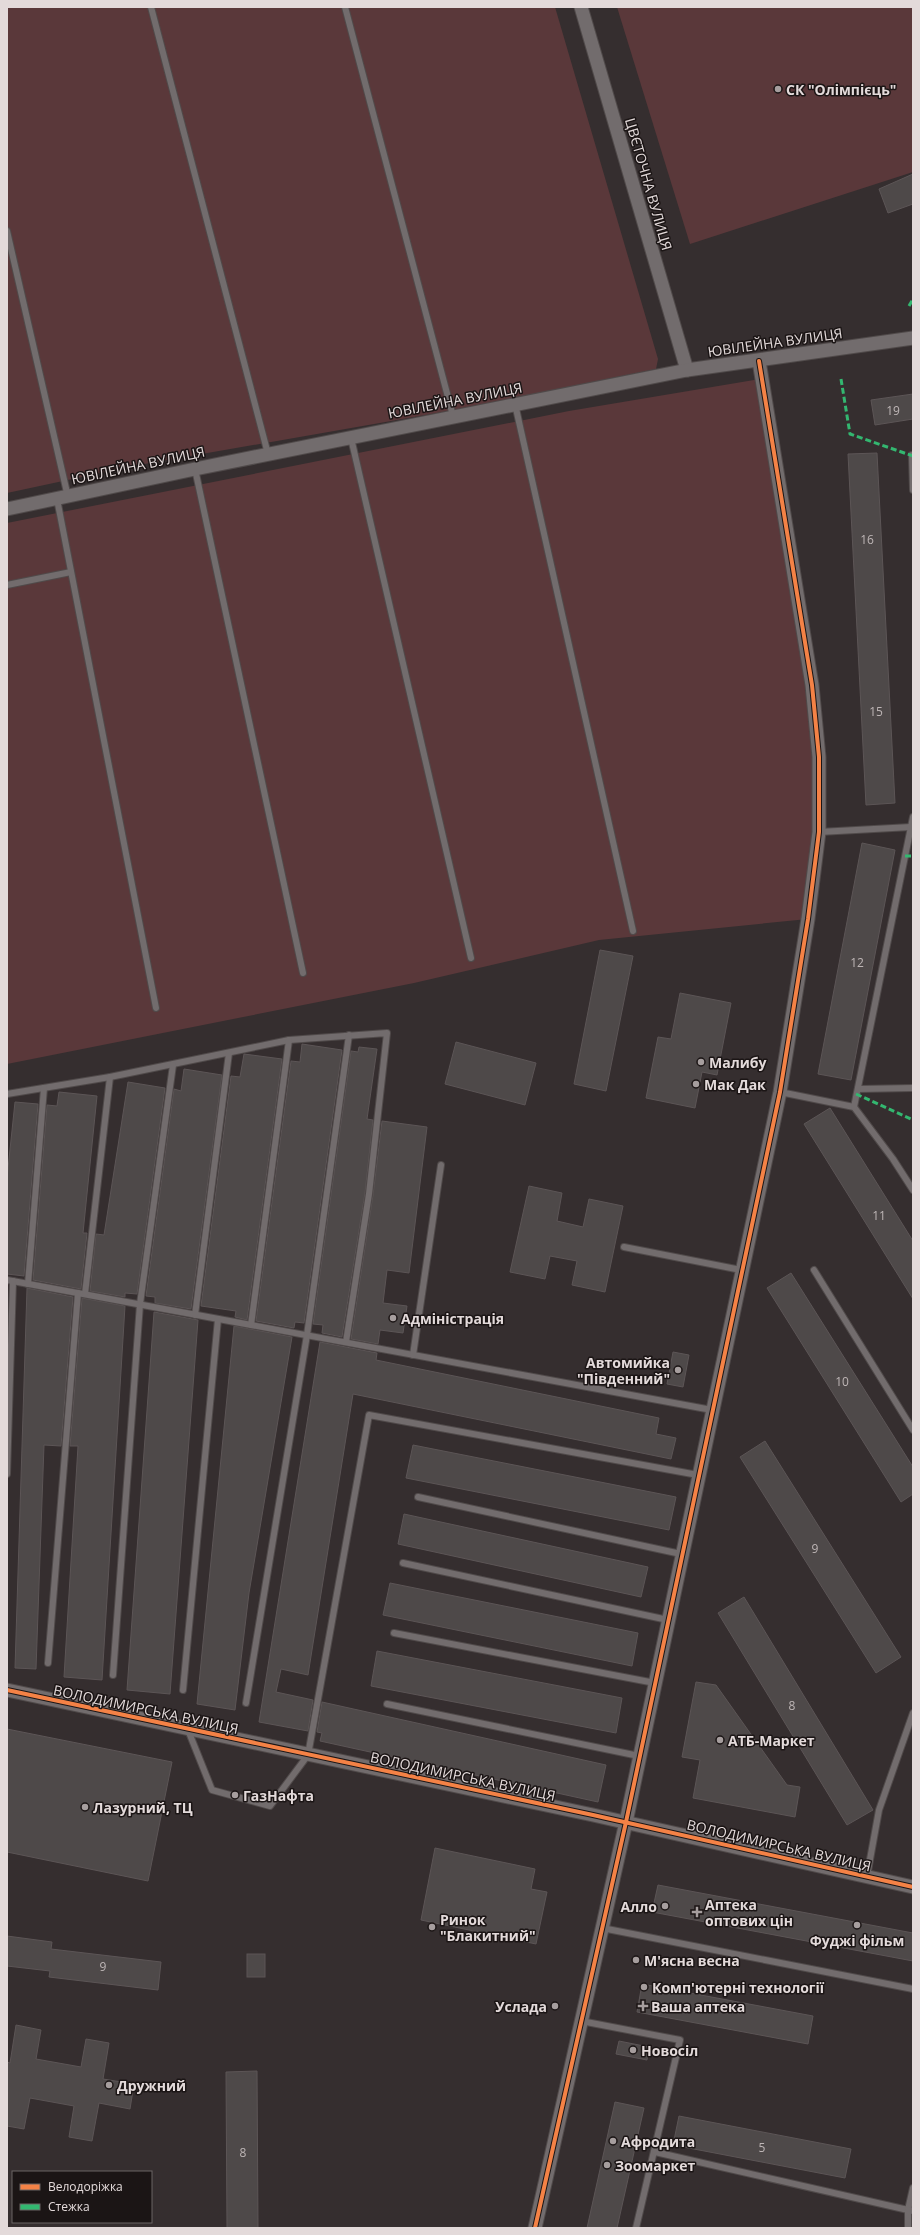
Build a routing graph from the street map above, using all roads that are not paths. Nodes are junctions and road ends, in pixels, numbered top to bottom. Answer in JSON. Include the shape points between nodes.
{"nodes":[{"id":1,"x":151,"y":7,"type":"edge"},
{"id":2,"x":345,"y":7,"type":"edge"},
{"id":3,"x":581,"y":7,"type":"edge"},
{"id":4,"x":7,"y":231,"type":"edge"},
{"id":5,"x":913,"y":338,"type":"edge"},
{"id":6,"x":759,"y":361,"type":"junction"},
{"id":7,"x":687,"y":370,"type":"junction"},
{"id":8,"x":515,"y":404,"type":"junction"},
{"id":9,"x":453,"y":416,"type":"junction"},
{"id":10,"x":351,"y":438,"type":"junction"},
{"id":11,"x":268,"y":454,"type":"junction"},
{"id":12,"x":912,"y":455,"type":"dead end"},
{"id":13,"x":195,"y":469,"type":"junction"},
{"id":14,"x":913,"y":490,"type":"edge"},
{"id":15,"x":63,"y":498,"type":"junction"},
{"id":16,"x":7,"y":509,"type":"edge"},
{"id":17,"x":71,"y":572,"type":"junction"},
{"id":18,"x":7,"y":585,"type":"edge"},
{"id":19,"x":913,"y":817,"type":"edge"},
{"id":20,"x":911,"y":828,"type":"junction"},
{"id":21,"x":819,"y":832,"type":"junction"},
{"id":22,"x":633,"y":931,"type":"dead end"},
{"id":23,"x":472,"y":958,"type":"dead end"},
{"id":24,"x":303,"y":973,"type":"dead end"},
{"id":25,"x":156,"y":1008,"type":"dead end"},
{"id":26,"x":349,"y":1035,"type":"junction"},
{"id":27,"x":289,"y":1040,"type":"junction"},
{"id":28,"x":229,"y":1053,"type":"junction"},
{"id":29,"x":173,"y":1065,"type":"junction"},
{"id":30,"x":110,"y":1077,"type":"junction"},
{"id":31,"x":44,"y":1088,"type":"junction"},
{"id":32,"x":913,"y":1088,"type":"edge"},
{"id":33,"x":858,"y":1089,"type":"junction"},
{"id":34,"x":780,"y":1092,"type":"junction"},
{"id":35,"x":7,"y":1094,"type":"edge"},
{"id":36,"x":854,"y":1107,"type":"junction"},
{"id":37,"x":441,"y":1165,"type":"dead end"},
{"id":38,"x":913,"y":1190,"type":"edge"},
{"id":39,"x":624,"y":1247,"type":"dead end"},
{"id":40,"x":741,"y":1270,"type":"junction"},
{"id":41,"x":814,"y":1270,"type":"dead end"},
{"id":42,"x":10,"y":1281,"type":"edge"},
{"id":43,"x":28,"y":1284,"type":"junction"},
{"id":44,"x":81,"y":1294,"type":"junction"},
{"id":45,"x":140,"y":1304,"type":"junction"},
{"id":46,"x":195,"y":1315,"type":"junction"},
{"id":47,"x":218,"y":1319,"type":"junction"},
{"id":48,"x":251,"y":1325,"type":"junction"},
{"id":49,"x":306,"y":1335,"type":"junction"},
{"id":50,"x":346,"y":1342,"type":"junction"},
{"id":51,"x":413,"y":1354,"type":"junction"},
{"id":52,"x":712,"y":1410,"type":"junction"},
{"id":53,"x":913,"y":1430,"type":"edge"},
{"id":54,"x":7,"y":1474,"type":"edge"},
{"id":55,"x":698,"y":1475,"type":"junction"},
{"id":56,"x":418,"y":1497,"type":"dead end"},
{"id":57,"x":681,"y":1554,"type":"junction"},
{"id":58,"x":403,"y":1563,"type":"dead end"},
{"id":59,"x":668,"y":1620,"type":"junction"},
{"id":60,"x":394,"y":1633,"type":"dead end"},
{"id":61,"x":48,"y":1663,"type":"dead end"},
{"id":62,"x":113,"y":1675,"type":"dead end"},
{"id":63,"x":654,"y":1683,"type":"junction"},
{"id":64,"x":7,"y":1690,"type":"edge"},
{"id":65,"x":182,"y":1690,"type":"dead end"},
{"id":66,"x":246,"y":1703,"type":"dead end"},
{"id":67,"x":387,"y":1704,"type":"dead end"},
{"id":68,"x":913,"y":1713,"type":"edge"},
{"id":69,"x":188,"y":1730,"type":"junction"},
{"id":70,"x":308,"y":1755,"type":"junction"},
{"id":71,"x":639,"y":1756,"type":"junction"},
{"id":72,"x":626,"y":1822,"type":"junction"},
{"id":73,"x":867,"y":1876,"type":"junction"},
{"id":74,"x":913,"y":1887,"type":"edge"},
{"id":75,"x":602,"y":1928,"type":"junction"},
{"id":76,"x":913,"y":1989,"type":"edge"},
{"id":77,"x":581,"y":2021,"type":"junction"},
{"id":78,"x":655,"y":2152,"type":"junction"},
{"id":79,"x":913,"y":2188,"type":"edge"},
{"id":80,"x":910,"y":2210,"type":"edge"},
{"id":81,"x":535,"y":2228,"type":"edge"},
{"id":82,"x":636,"y":2228,"type":"edge"},
{"id":83,"x":908,"y":2228,"type":"edge"}],
"edges":[{"from":1,"to":11,"type":"lane"},
{"from":2,"to":9,"type":"lane"},
{"from":3,"to":7,"type":"street","name":"ЦВЄТОЧНА ВУЛИЦЯ"},
{"from":4,"to":15,"type":"lane"},
{"from":5,"to":6,"type":"street","name":"ЮВІЛЕЙНА ВУЛИЦЯ"},
{"from":6,"to":7,"type":"street","name":"ЮВІЛЕЙНА ВУЛИЦЯ"},
{"from":6,"to":21,"type":"street","via":[[812,685],[819,758]]},
{"from":7,"to":8,"type":"street","name":"ЮВІЛЕЙНА ВУЛИЦЯ"},
{"from":8,"to":9,"type":"street","name":"ЮВІЛЕЙНА ВУЛИЦЯ"},
{"from":8,"to":22,"type":"lane"},
{"from":9,"to":10,"type":"street","name":"ЮВІЛЕЙНА ВУЛИЦЯ"},
{"from":10,"to":11,"type":"street","name":"ЮВІЛЕЙНА ВУЛИЦЯ"},
{"from":10,"to":23,"type":"lane"},
{"from":11,"to":13,"type":"street","name":"ЮВІЛЕЙНА ВУЛИЦЯ"},
{"from":12,"to":14,"type":"lane"},
{"from":13,"to":15,"type":"street","name":"ЮВІЛЕЙНА ВУЛИЦЯ"},
{"from":13,"to":24,"type":"lane"},
{"from":15,"to":16,"type":"street","name":"ЮВІЛЕЙНА ВУЛИЦЯ"},
{"from":15,"to":17,"type":"lane"},
{"from":17,"to":18,"type":"lane"},
{"from":17,"to":25,"type":"lane"},
{"from":19,"to":20,"type":"lane"},
{"from":20,"to":21,"type":"lane"},
{"from":20,"to":33,"type":"lane"},
{"from":21,"to":34,"type":"street","via":[[808,919]]},
{"from":26,"to":27,"type":"lane"},
{"from":26,"to":49,"type":"lane"},
{"from":26,"to":50,"type":"lane","via":[[387,1033],[369,1194]]},
{"from":27,"to":28,"type":"lane"},
{"from":27,"to":48,"type":"lane"},
{"from":28,"to":29,"type":"lane"},
{"from":28,"to":46,"type":"lane"},
{"from":29,"to":30,"type":"lane"},
{"from":29,"to":45,"type":"lane"},
{"from":30,"to":31,"type":"lane"},
{"from":30,"to":44,"type":"lane"},
{"from":31,"to":35,"type":"lane"},
{"from":31,"to":43,"type":"lane"},
{"from":32,"to":33,"type":"lane"},
{"from":33,"to":36,"type":"lane"},
{"from":34,"to":36,"type":"lane"},
{"from":34,"to":40,"type":"street"},
{"from":36,"to":38,"type":"lane"},
{"from":37,"to":51,"type":"lane"},
{"from":39,"to":40,"type":"lane"},
{"from":40,"to":52,"type":"street"},
{"from":41,"to":53,"type":"lane"},
{"from":42,"to":43,"type":"lane"},
{"from":42,"to":54,"type":"lane"},
{"from":43,"to":44,"type":"lane"},
{"from":44,"to":45,"type":"lane"},
{"from":44,"to":61,"type":"lane"},
{"from":45,"to":46,"type":"lane"},
{"from":45,"to":62,"type":"lane"},
{"from":46,"to":47,"type":"lane"},
{"from":47,"to":48,"type":"lane"},
{"from":47,"to":65,"type":"lane"},
{"from":48,"to":49,"type":"lane"},
{"from":49,"to":50,"type":"lane"},
{"from":49,"to":66,"type":"lane"},
{"from":50,"to":51,"type":"lane"},
{"from":51,"to":52,"type":"lane"},
{"from":52,"to":55,"type":"street"},
{"from":55,"to":57,"type":"street"},
{"from":55,"to":70,"type":"lane","via":[[369,1415]]},
{"from":56,"to":57,"type":"lane"},
{"from":57,"to":59,"type":"street"},
{"from":58,"to":59,"type":"lane"},
{"from":59,"to":63,"type":"street"},
{"from":60,"to":63,"type":"lane"},
{"from":63,"to":71,"type":"street"},
{"from":64,"to":69,"type":"street","name":"ВОЛОДИМИРСЬКА ВУЛИЦЯ"},
{"from":67,"to":71,"type":"lane"},
{"from":68,"to":73,"type":"lane","via":[[879,1810]]},
{"from":69,"to":70,"type":"street","name":"ВОЛОДИМИРСЬКА ВУЛИЦЯ"},
{"from":69,"to":70,"type":"lane","via":[[212,1790],[270,1806]]},
{"from":70,"to":72,"type":"street","name":"ВОЛОДИМИРСЬКА ВУЛИЦЯ"},
{"from":71,"to":72,"type":"street"},
{"from":72,"to":73,"type":"street","name":"ВОЛОДИМИРСЬКА ВУЛИЦЯ"},
{"from":72,"to":75,"type":"street"},
{"from":73,"to":74,"type":"street","name":"ВОЛОДИМИРСЬКА ВУЛИЦЯ"},
{"from":75,"to":76,"type":"lane"},
{"from":75,"to":77,"type":"street"},
{"from":77,"to":78,"type":"lane","via":[[680,2040]]},
{"from":77,"to":81,"type":"street"},
{"from":78,"to":80,"type":"lane"},
{"from":78,"to":82,"type":"lane"},
{"from":79,"to":80,"type":"lane"},
{"from":80,"to":83,"type":"lane"}]}
